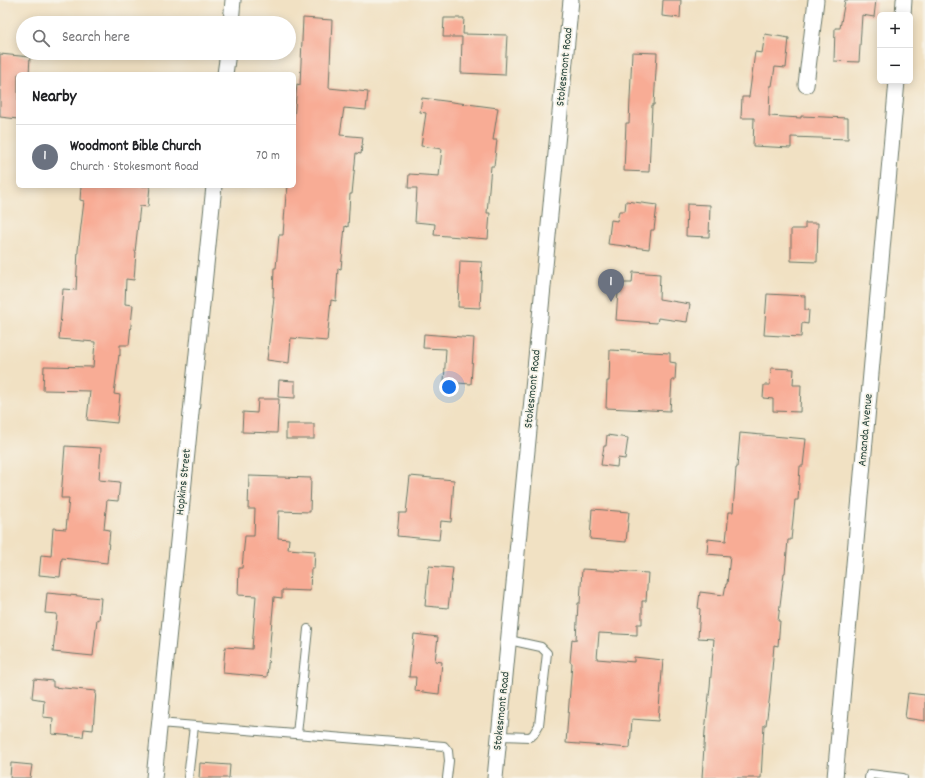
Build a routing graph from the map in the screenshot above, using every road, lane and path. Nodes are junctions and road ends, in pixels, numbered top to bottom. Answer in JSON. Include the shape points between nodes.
{"nodes":[{"id":1,"x":233,"y":0,"type":"edge"},
{"id":2,"x":572,"y":0,"type":"edge"},
{"id":3,"x":816,"y":0,"type":"edge"},
{"id":4,"x":904,"y":0,"type":"edge"},
{"id":5,"x":902,"y":12,"type":"edge"},
{"id":6,"x":232,"y":16,"type":"edge"},
{"id":7,"x":227,"y":60,"type":"edge"},
{"id":8,"x":225,"y":72,"type":"edge"},
{"id":9,"x":897,"y":84,"type":"edge"},
{"id":10,"x":806,"y":85,"type":"dead end"},
{"id":11,"x":214,"y":188,"type":"edge"},
{"id":12,"x":308,"y":629,"type":"dead end"},
{"id":13,"x":509,"y":640,"type":"junction"},
{"id":14,"x":159,"y":723,"type":"junction"},
{"id":15,"x":194,"y":726,"type":"junction"},
{"id":16,"x":297,"y":734,"type":"junction"},
{"id":17,"x":500,"y":736,"type":"junction"},
{"id":18,"x":154,"y":778,"type":"edge"},
{"id":19,"x":188,"y":778,"type":"edge"},
{"id":20,"x":447,"y":778,"type":"edge"},
{"id":21,"x":496,"y":778,"type":"edge"},
{"id":22,"x":835,"y":778,"type":"edge"},
{"id":23,"x":869,"y":778,"type":"edge"},
{"id":24,"x":903,"y":778,"type":"edge"}],
"edges":[{"from":1,"to":6,"type":"street"},
{"from":2,"to":13,"type":"street","name":"Stokesmont Road"},
{"from":3,"to":10,"type":"street"},
{"from":4,"to":5,"type":"street"},
{"from":7,"to":8,"type":"street"},
{"from":9,"to":22,"type":"street","name":"Amanda Avenue"},
{"from":11,"to":14,"type":"street","name":"Hopkins Street"},
{"from":12,"to":16,"type":"lane"},
{"from":13,"to":17,"type":"street","name":"Stokesmont Road"},
{"from":13,"to":17,"type":"lane","via":[[541,647],[547,654],[539,725],[533,735],[528,737]]},
{"from":14,"to":15,"type":"lane"},
{"from":14,"to":18,"type":"street","name":"Hopkins Street"},
{"from":15,"to":16,"type":"lane"},
{"from":15,"to":19,"type":"lane"},
{"from":16,"to":20,"type":"lane","via":[[444,746],[448,751],[449,761]]},
{"from":17,"to":21,"type":"street","name":"Stokesmont Road"},
{"from":23,"to":24,"type":"lane","via":[[870,774]]}]}
